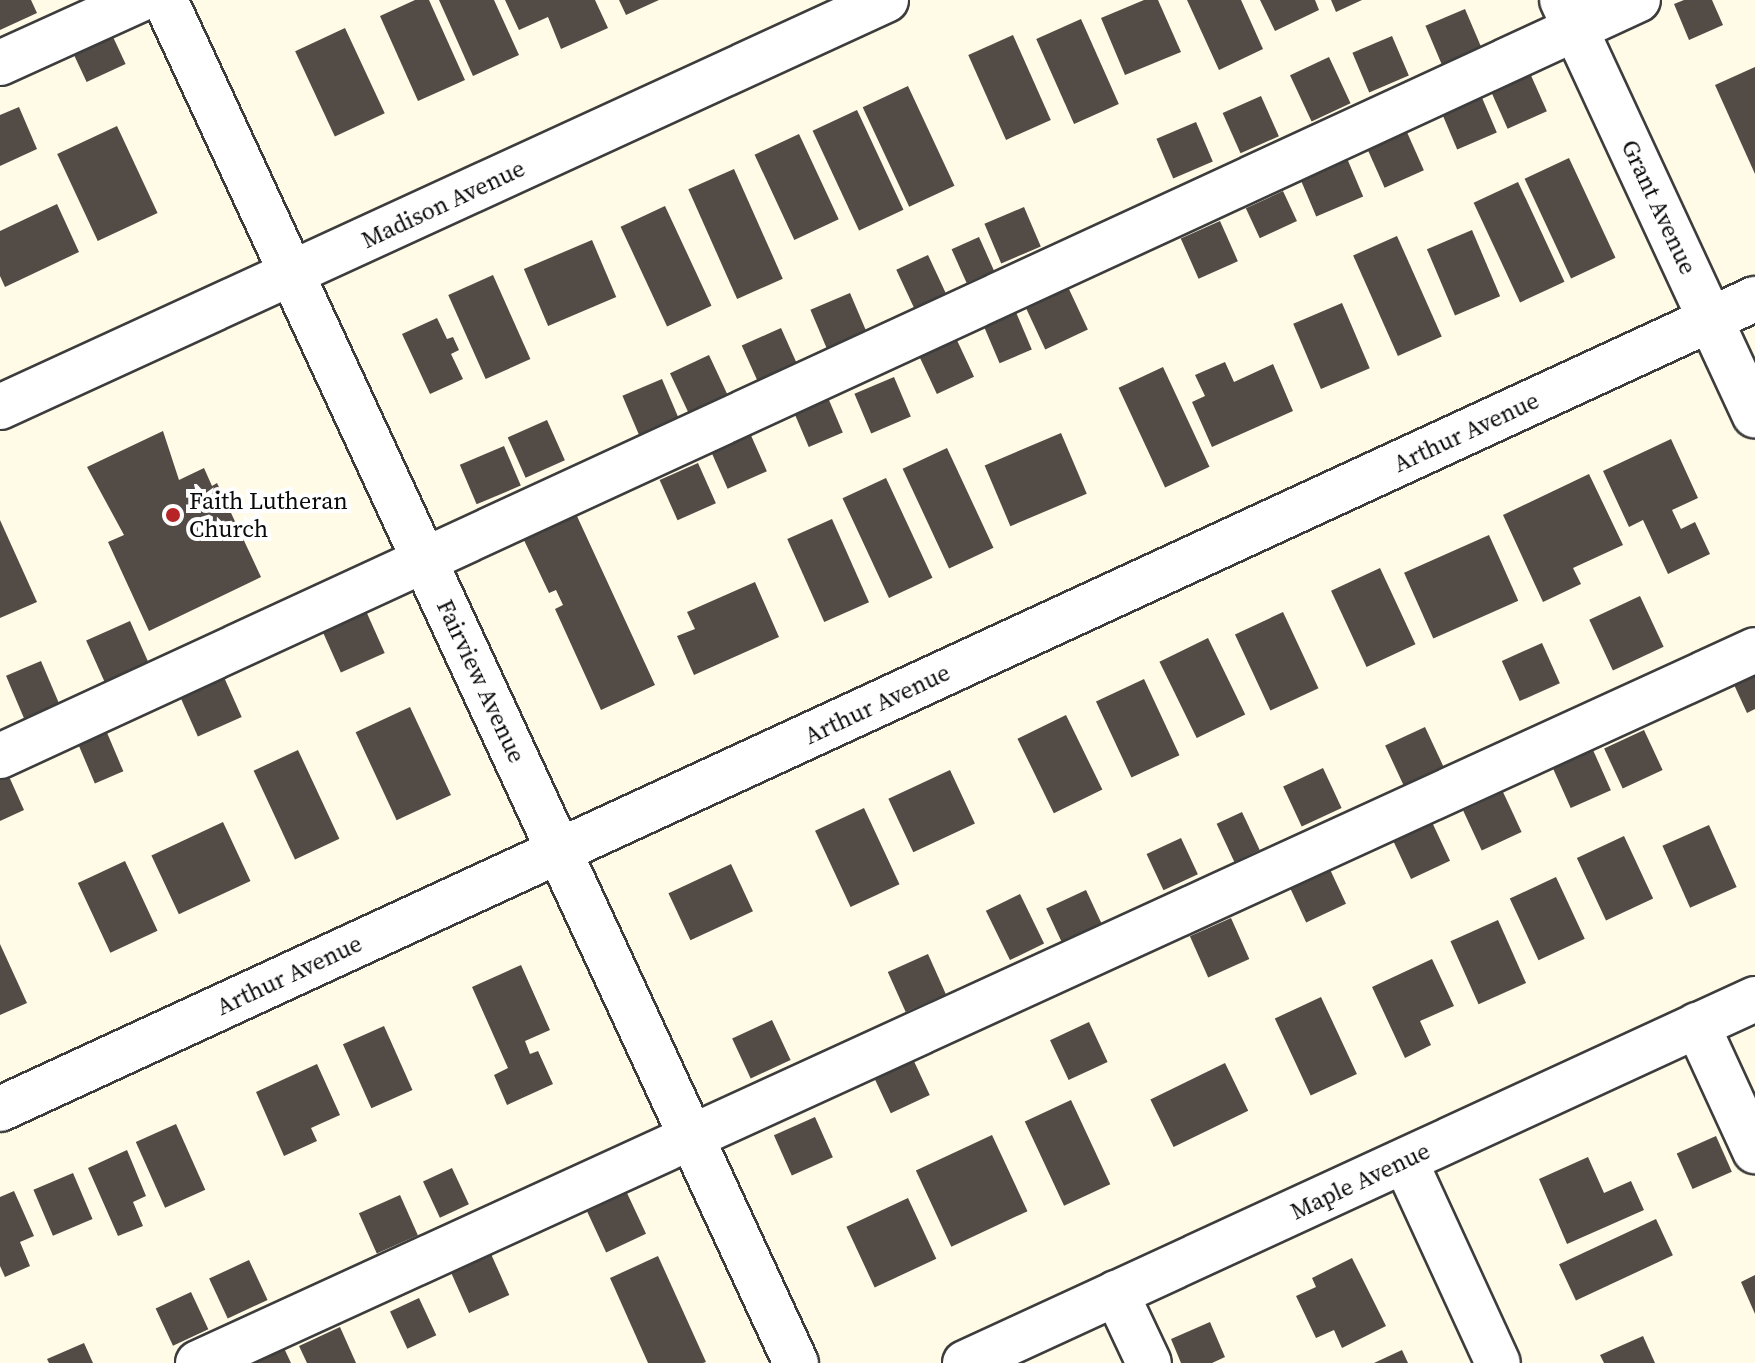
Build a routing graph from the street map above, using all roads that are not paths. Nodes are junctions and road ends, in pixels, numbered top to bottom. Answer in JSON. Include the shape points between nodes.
{"nodes":[{"id":1,"x":139,"y":0,"type":"edge"},
{"id":2,"x":165,"y":0,"type":"edge"},
{"id":3,"x":886,"y":0,"type":"edge"},
{"id":4,"x":1638,"y":0,"type":"edge"},
{"id":5,"x":1569,"y":14,"type":"edge"},
{"id":6,"x":0,"y":63,"type":"edge"},
{"id":7,"x":292,"y":273,"type":"junction"},
{"id":8,"x":1755,"y":299,"type":"edge"},
{"id":9,"x":1711,"y":319,"type":"junction"},
{"id":10,"x":0,"y":407,"type":"edge"},
{"id":11,"x":1755,"y":415,"type":"edge"},
{"id":12,"x":425,"y":560,"type":"junction"},
{"id":13,"x":1755,"y":650,"type":"edge"},
{"id":14,"x":0,"y":756,"type":"edge"},
{"id":15,"x":559,"y":851,"type":"junction"},
{"id":16,"x":1755,"y":999,"type":"edge"},
{"id":17,"x":1697,"y":1025,"type":"junction"},
{"id":18,"x":0,"y":1109,"type":"edge"},
{"id":19,"x":692,"y":1137,"type":"junction"},
{"id":20,"x":1755,"y":1151,"type":"edge"},
{"id":21,"x":1405,"y":1161,"type":"junction"},
{"id":22,"x":1116,"y":1293,"type":"junction"},
{"id":23,"x":198,"y":1363,"type":"edge"},
{"id":24,"x":796,"y":1363,"type":"edge"},
{"id":25,"x":965,"y":1363,"type":"edge"},
{"id":26,"x":1149,"y":1363,"type":"edge"},
{"id":27,"x":1498,"y":1363,"type":"edge"}],
"edges":[{"from":1,"to":6,"type":"street"},
{"from":2,"to":7,"type":"street","name":"Fairview Avenue"},
{"from":3,"to":7,"type":"street","name":"Madison Avenue"},
{"from":4,"to":5,"type":"street"},
{"from":5,"to":9,"type":"street","name":"Grant Avenue"},
{"from":5,"to":12,"type":"street"},
{"from":7,"to":10,"type":"street","name":"Madison Avenue"},
{"from":7,"to":12,"type":"street","name":"Fairview Avenue"},
{"from":8,"to":9,"type":"street","name":"Arthur Avenue"},
{"from":9,"to":11,"type":"street","name":"Grant Avenue"},
{"from":9,"to":15,"type":"street","name":"Arthur Avenue"},
{"from":12,"to":14,"type":"street"},
{"from":12,"to":15,"type":"street","name":"Fairview Avenue"},
{"from":13,"to":19,"type":"street"},
{"from":15,"to":18,"type":"street","name":"Arthur Avenue"},
{"from":15,"to":19,"type":"street","name":"Fairview Avenue"},
{"from":16,"to":17,"type":"street","name":"Maple Avenue"},
{"from":17,"to":20,"type":"street"},
{"from":17,"to":21,"type":"street","name":"Maple Avenue"},
{"from":19,"to":23,"type":"street"},
{"from":19,"to":24,"type":"street","name":"Fairview Avenue"},
{"from":21,"to":22,"type":"street","name":"Maple Avenue"},
{"from":21,"to":27,"type":"street"},
{"from":22,"to":25,"type":"street","name":"Maple Avenue"},
{"from":22,"to":26,"type":"street"}]}
